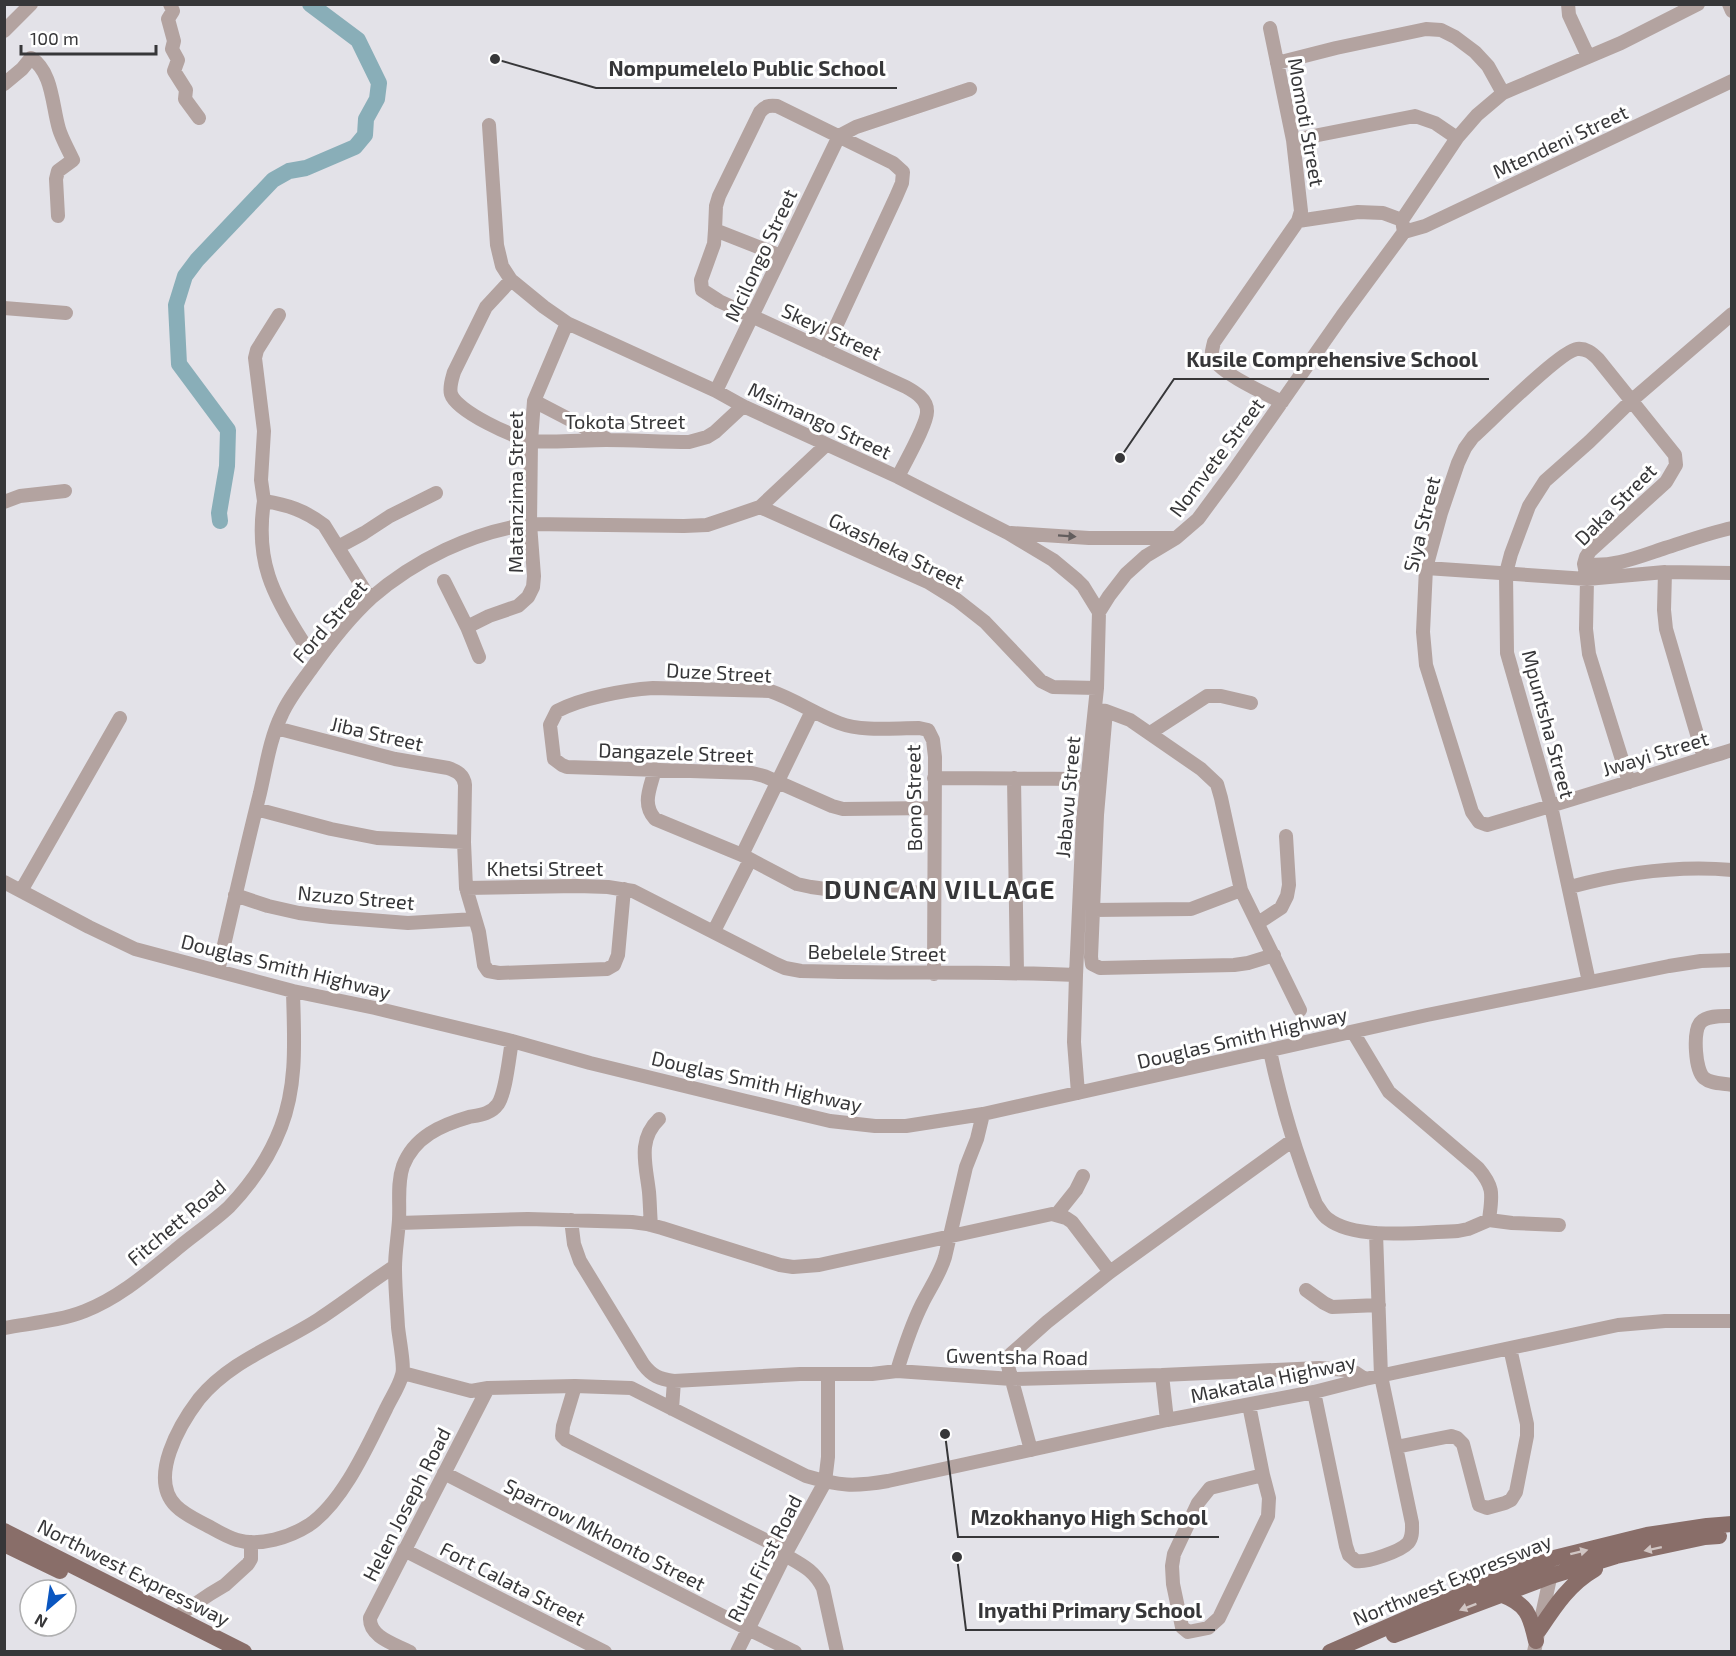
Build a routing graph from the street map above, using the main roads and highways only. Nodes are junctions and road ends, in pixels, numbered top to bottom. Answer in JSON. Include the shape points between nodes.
{"nodes":[{"id":1,"x":1731,"y":1524,"type":"edge"},
{"id":2,"x":4,"y":1531,"type":"edge"},
{"id":3,"x":1731,"y":1535,"type":"edge"},
{"id":4,"x":4,"y":1544,"type":"edge"},
{"id":5,"x":1616,"y":1556,"type":"junction"},
{"id":6,"x":1500,"y":1594,"type":"junction"},
{"id":7,"x":1536,"y":1641,"type":"edge"},
{"id":8,"x":219,"y":1652,"type":"edge"},
{"id":9,"x":244,"y":1652,"type":"edge"},
{"id":10,"x":1330,"y":1652,"type":"edge"},
{"id":11,"x":1357,"y":1652,"type":"edge"}],
"edges":[{"from":10,"to":1,"type":"main road","name":"Northwest Expressway","one_way":true,"via":[[1554,1558],[1647,1535]]},
{"from":2,"to":9,"type":"main road","name":"Northwest Expressway"},
{"from":3,"to":5,"type":"main road","name":"Northwest Expressway","one_way":true},
{"from":4,"to":8,"type":"main road","name":"Northwest Expressway"},
{"from":5,"to":6,"type":"main road","name":"Northwest Expressway"},
{"from":5,"to":7,"type":"main road","via":[[1581,1577],[1564,1593]]},
{"from":6,"to":7,"type":"main road","via":[[1526,1609]]},
{"from":6,"to":11,"type":"main road","name":"Northwest Expressway","one_way":true}]}
